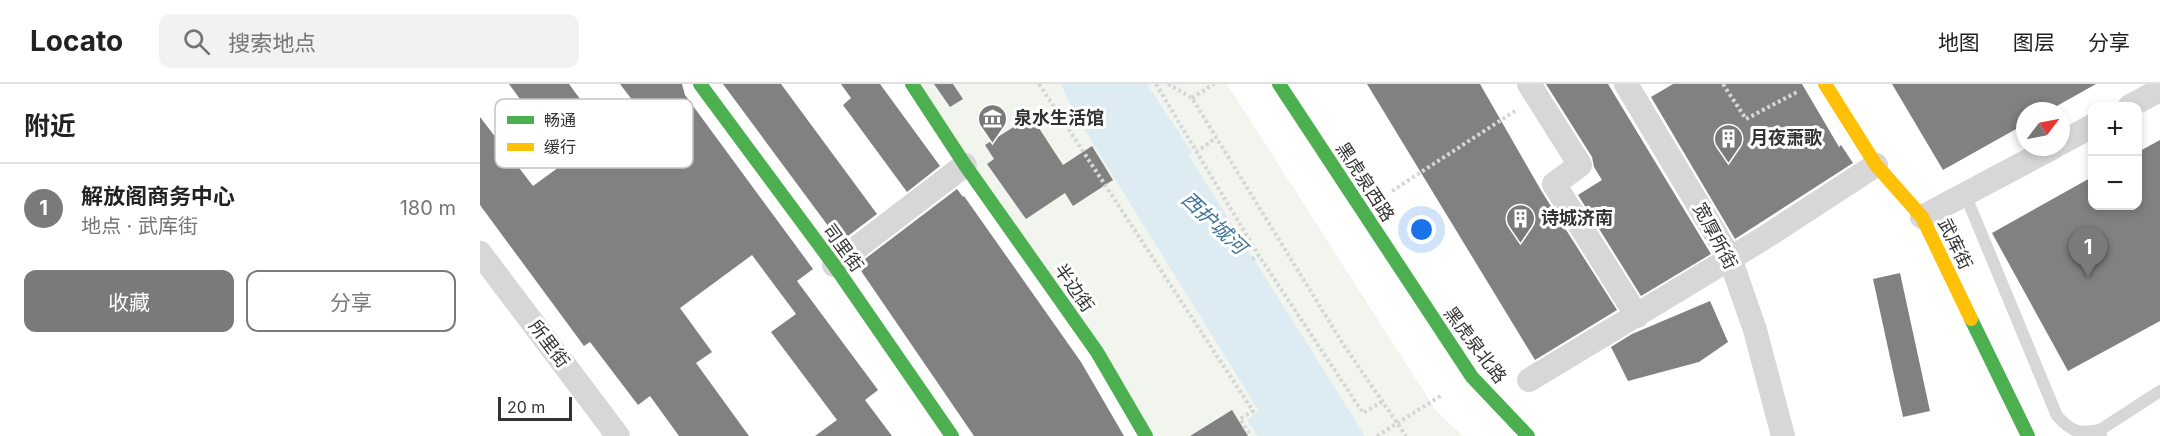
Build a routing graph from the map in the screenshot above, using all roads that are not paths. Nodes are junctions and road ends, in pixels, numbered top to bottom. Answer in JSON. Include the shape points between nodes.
{"nodes":[{"id":1,"x":700,"y":84,"type":"edge"},
{"id":2,"x":912,"y":84,"type":"edge"},
{"id":3,"x":1279,"y":84,"type":"edge"},
{"id":4,"x":1626,"y":84,"type":"edge"},
{"id":5,"x":1825,"y":84,"type":"edge"},
{"id":6,"x":2160,"y":90,"type":"edge"},
{"id":7,"x":1533,"y":91,"type":"edge"},
{"id":8,"x":2138,"y":102,"type":"edge"},
{"id":9,"x":2088,"y":128,"type":"edge"},
{"id":10,"x":2070,"y":138,"type":"edge"},
{"id":11,"x":2037,"y":156,"type":"edge"},
{"id":12,"x":965,"y":165,"type":"junction"},
{"id":13,"x":1876,"y":165,"type":"junction"},
{"id":14,"x":1965,"y":194,"type":"junction"},
{"id":15,"x":1922,"y":217,"type":"junction"},
{"id":16,"x":480,"y":253,"type":"edge"},
{"id":17,"x":1730,"y":258,"type":"junction"},
{"id":18,"x":834,"y":265,"type":"junction"},
{"id":19,"x":1420,"y":300,"type":"joint"},
{"id":20,"x":1636,"y":316,"type":"junction"},
{"id":21,"x":1529,"y":380,"type":"dead end"},
{"id":22,"x":2160,"y":391,"type":"edge"},
{"id":23,"x":608,"y":432,"type":"edge"},
{"id":24,"x":2101,"y":433,"type":"edge"},
{"id":25,"x":952,"y":436,"type":"edge"},
{"id":26,"x":1146,"y":436,"type":"edge"},
{"id":27,"x":1528,"y":436,"type":"edge"},
{"id":28,"x":1783,"y":436,"type":"edge"},
{"id":29,"x":2028,"y":436,"type":"edge"}],
"edges":[{"from":1,"to":18,"type":"street","name":"司里街"},
{"from":2,"to":12,"type":"street","name":"半边街"},
{"from":3,"to":19,"type":"street","name":"黑虎泉西路"},
{"from":4,"to":17,"type":"street","name":"宽厚所街"},
{"from":5,"to":13,"type":"street","name":"武库街"},
{"from":6,"to":8,"type":"street"},
{"from":7,"to":20,"type":"street","via":[[1580,165],[1554,184]]},
{"from":9,"to":10,"type":"street"},
{"from":11,"to":14,"type":"street"},
{"from":12,"to":18,"type":"street"},
{"from":12,"to":26,"type":"street","name":"半边街","via":[[1097,352]]},
{"from":13,"to":15,"type":"street","name":"武库街"},
{"from":13,"to":17,"type":"street"},
{"from":14,"to":15,"type":"street"},
{"from":14,"to":24,"type":"lane","via":[[2057,416],[2068,428]]},
{"from":15,"to":29,"type":"street","name":"武库街"},
{"from":16,"to":23,"type":"street","name":"所里街"},
{"from":17,"to":20,"type":"street"},
{"from":17,"to":28,"type":"street","name":"宽厚所街","via":[[1755,330]]},
{"from":18,"to":25,"type":"street","name":"司里街"},
{"from":19,"to":27,"type":"street","name":"黑虎泉北路","via":[[1472,377]]},
{"from":20,"to":21,"type":"street"},
{"from":22,"to":24,"type":"lane"}]}
